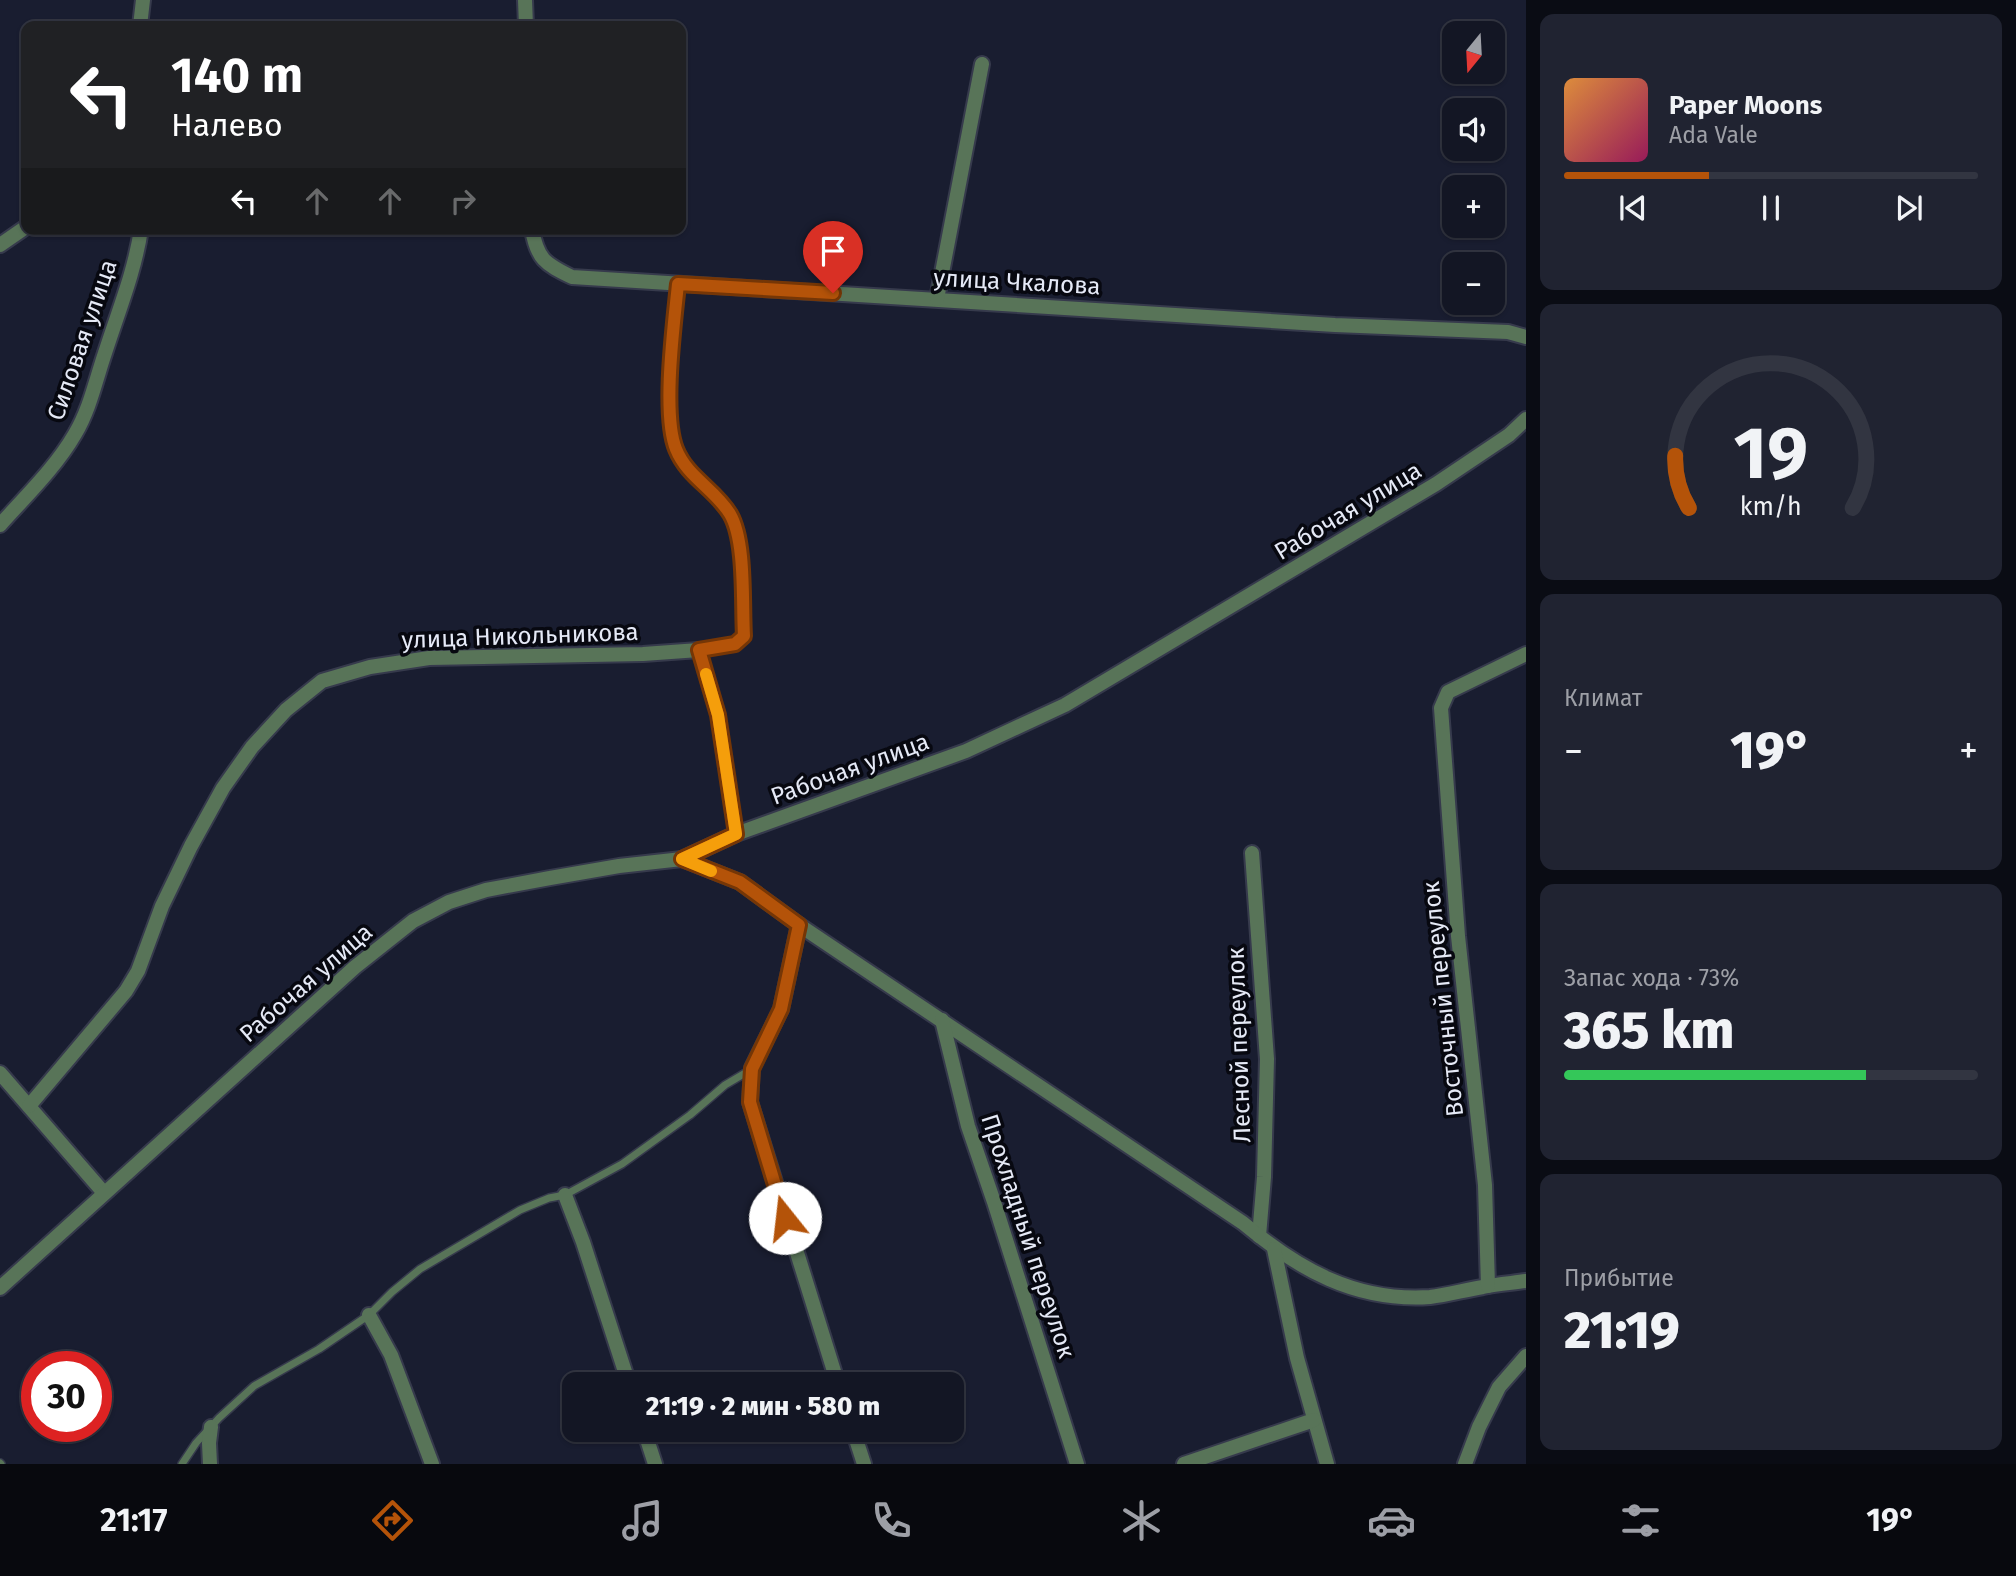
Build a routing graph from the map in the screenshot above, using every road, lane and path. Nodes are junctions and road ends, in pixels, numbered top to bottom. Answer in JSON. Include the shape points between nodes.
{"nodes":[{"id":1,"x":143,"y":0,"type":"edge"},
{"id":2,"x":525,"y":0,"type":"edge"},
{"id":3,"x":141,"y":21,"type":"edge"},
{"id":4,"x":526,"y":21,"type":"edge"},
{"id":5,"x":982,"y":64,"type":"dead end"},
{"id":6,"x":21,"y":230,"type":"edge"},
{"id":7,"x":140,"y":235,"type":"edge"},
{"id":8,"x":533,"y":235,"type":"edge"},
{"id":9,"x":0,"y":245,"type":"edge"},
{"id":10,"x":678,"y":284,"type":"junction"},
{"id":11,"x":937,"y":299,"type":"junction"},
{"id":12,"x":1526,"y":337,"type":"edge"},
{"id":13,"x":1526,"y":419,"type":"edge"},
{"id":14,"x":0,"y":525,"type":"edge"},
{"id":15,"x":699,"y":650,"type":"junction"},
{"id":16,"x":1526,"y":654,"type":"edge"},
{"id":17,"x":736,"y":834,"type":"junction"},
{"id":18,"x":1252,"y":853,"type":"dead end"},
{"id":19,"x":682,"y":859,"type":"junction"},
{"id":20,"x":799,"y":925,"type":"junction"},
{"id":21,"x":942,"y":1020,"type":"junction"},
{"id":22,"x":752,"y":1069,"type":"junction"},
{"id":23,"x":0,"y":1073,"type":"edge"},
{"id":24,"x":29,"y":1105,"type":"junction"},
{"id":25,"x":104,"y":1193,"type":"junction"},
{"id":26,"x":565,"y":1195,"type":"junction"},
{"id":27,"x":1259,"y":1236,"type":"junction"},
{"id":28,"x":1274,"y":1249,"type":"junction"},
{"id":29,"x":1526,"y":1281,"type":"edge"},
{"id":30,"x":1488,"y":1286,"type":"junction"},
{"id":31,"x":0,"y":1288,"type":"edge"},
{"id":32,"x":369,"y":1315,"type":"junction"},
{"id":33,"x":1526,"y":1356,"type":"edge"},
{"id":34,"x":625,"y":1372,"type":"edge"},
{"id":35,"x":834,"y":1372,"type":"edge"},
{"id":36,"x":1314,"y":1420,"type":"junction"},
{"id":37,"x":211,"y":1427,"type":"junction"},
{"id":38,"x":648,"y":1442,"type":"edge"},
{"id":39,"x":857,"y":1442,"type":"edge"},
{"id":40,"x":182,"y":1464,"type":"edge"},
{"id":41,"x":210,"y":1464,"type":"edge"},
{"id":42,"x":432,"y":1464,"type":"edge"},
{"id":43,"x":655,"y":1464,"type":"edge"},
{"id":44,"x":864,"y":1464,"type":"edge"},
{"id":45,"x":1077,"y":1464,"type":"edge"},
{"id":46,"x":1184,"y":1464,"type":"edge"},
{"id":47,"x":1327,"y":1464,"type":"edge"},
{"id":48,"x":1465,"y":1464,"type":"edge"}],
"edges":[{"from":1,"to":3,"type":"street"},
{"from":2,"to":4,"type":"street"},
{"from":5,"to":11,"type":"street"},
{"from":6,"to":9,"type":"street"},
{"from":7,"to":14,"type":"street","name":"Силовая улица","via":[[75,433]]},
{"from":8,"to":10,"type":"street","name":"улица Чкалова","via":[[536,250],[548,265],[572,277]]},
{"from":10,"to":11,"type":"street","name":"улица Чкалова"},
{"from":10,"to":15,"type":"lane","via":[[670,424],[685,467],[729,513],[739,546],[744,636],[735,644]]},
{"from":11,"to":12,"type":"street","name":"улица Чкалова","via":[[1507,332]]},
{"from":13,"to":17,"type":"street","name":"Рабочая улица","via":[[1436,484],[1065,705],[966,751]]},
{"from":15,"to":17,"type":"lane","via":[[718,715]]},
{"from":15,"to":24,"type":"street","name":"улица Никольникова","via":[[429,658],[370,667],[322,681],[286,710],[223,788],[162,906],[126,991]]},
{"from":16,"to":30,"type":"street","name":"Восточный переулок","via":[[1448,692],[1441,708],[1458,936],[1485,1185]]},
{"from":17,"to":19,"type":"street","name":"Рабочая улица"},
{"from":18,"to":27,"type":"street","name":"Лесной переулок","via":[[1267,1059]]},
{"from":19,"to":20,"type":"street","via":[[740,882]]},
{"from":19,"to":25,"type":"street","name":"Рабочая улица","via":[[486,890],[449,902],[413,922],[355,967]]},
{"from":20,"to":21,"type":"street"},
{"from":20,"to":22,"type":"street","via":[[781,1009]]},
{"from":21,"to":27,"type":"street"},
{"from":21,"to":45,"type":"street","name":"Прохладный переулок","via":[[968,1126]]},
{"from":22,"to":26,"type":"lane","via":[[622,1164]]},
{"from":22,"to":35,"type":"street","via":[[750,1102]]},
{"from":23,"to":24,"type":"street"},
{"from":24,"to":25,"type":"street"},
{"from":25,"to":31,"type":"street","name":"Рабочая улица"},
{"from":26,"to":32,"type":"lane","via":[[520,1210],[420,1269]]},
{"from":26,"to":34,"type":"street"},
{"from":27,"to":28,"type":"street"},
{"from":28,"to":30,"type":"street","via":[[1355,1290],[1388,1297],[1431,1297]]},
{"from":28,"to":36,"type":"street"},
{"from":29,"to":30,"type":"street"},
{"from":32,"to":37,"type":"lane","via":[[254,1386]]},
{"from":32,"to":42,"type":"street","via":[[391,1355]]},
{"from":33,"to":48,"type":"street","via":[[1499,1387]]},
{"from":36,"to":46,"type":"street"},
{"from":36,"to":47,"type":"street"},
{"from":37,"to":40,"type":"lane"},
{"from":37,"to":41,"type":"street"},
{"from":38,"to":43,"type":"street"},
{"from":39,"to":44,"type":"street"}]}
